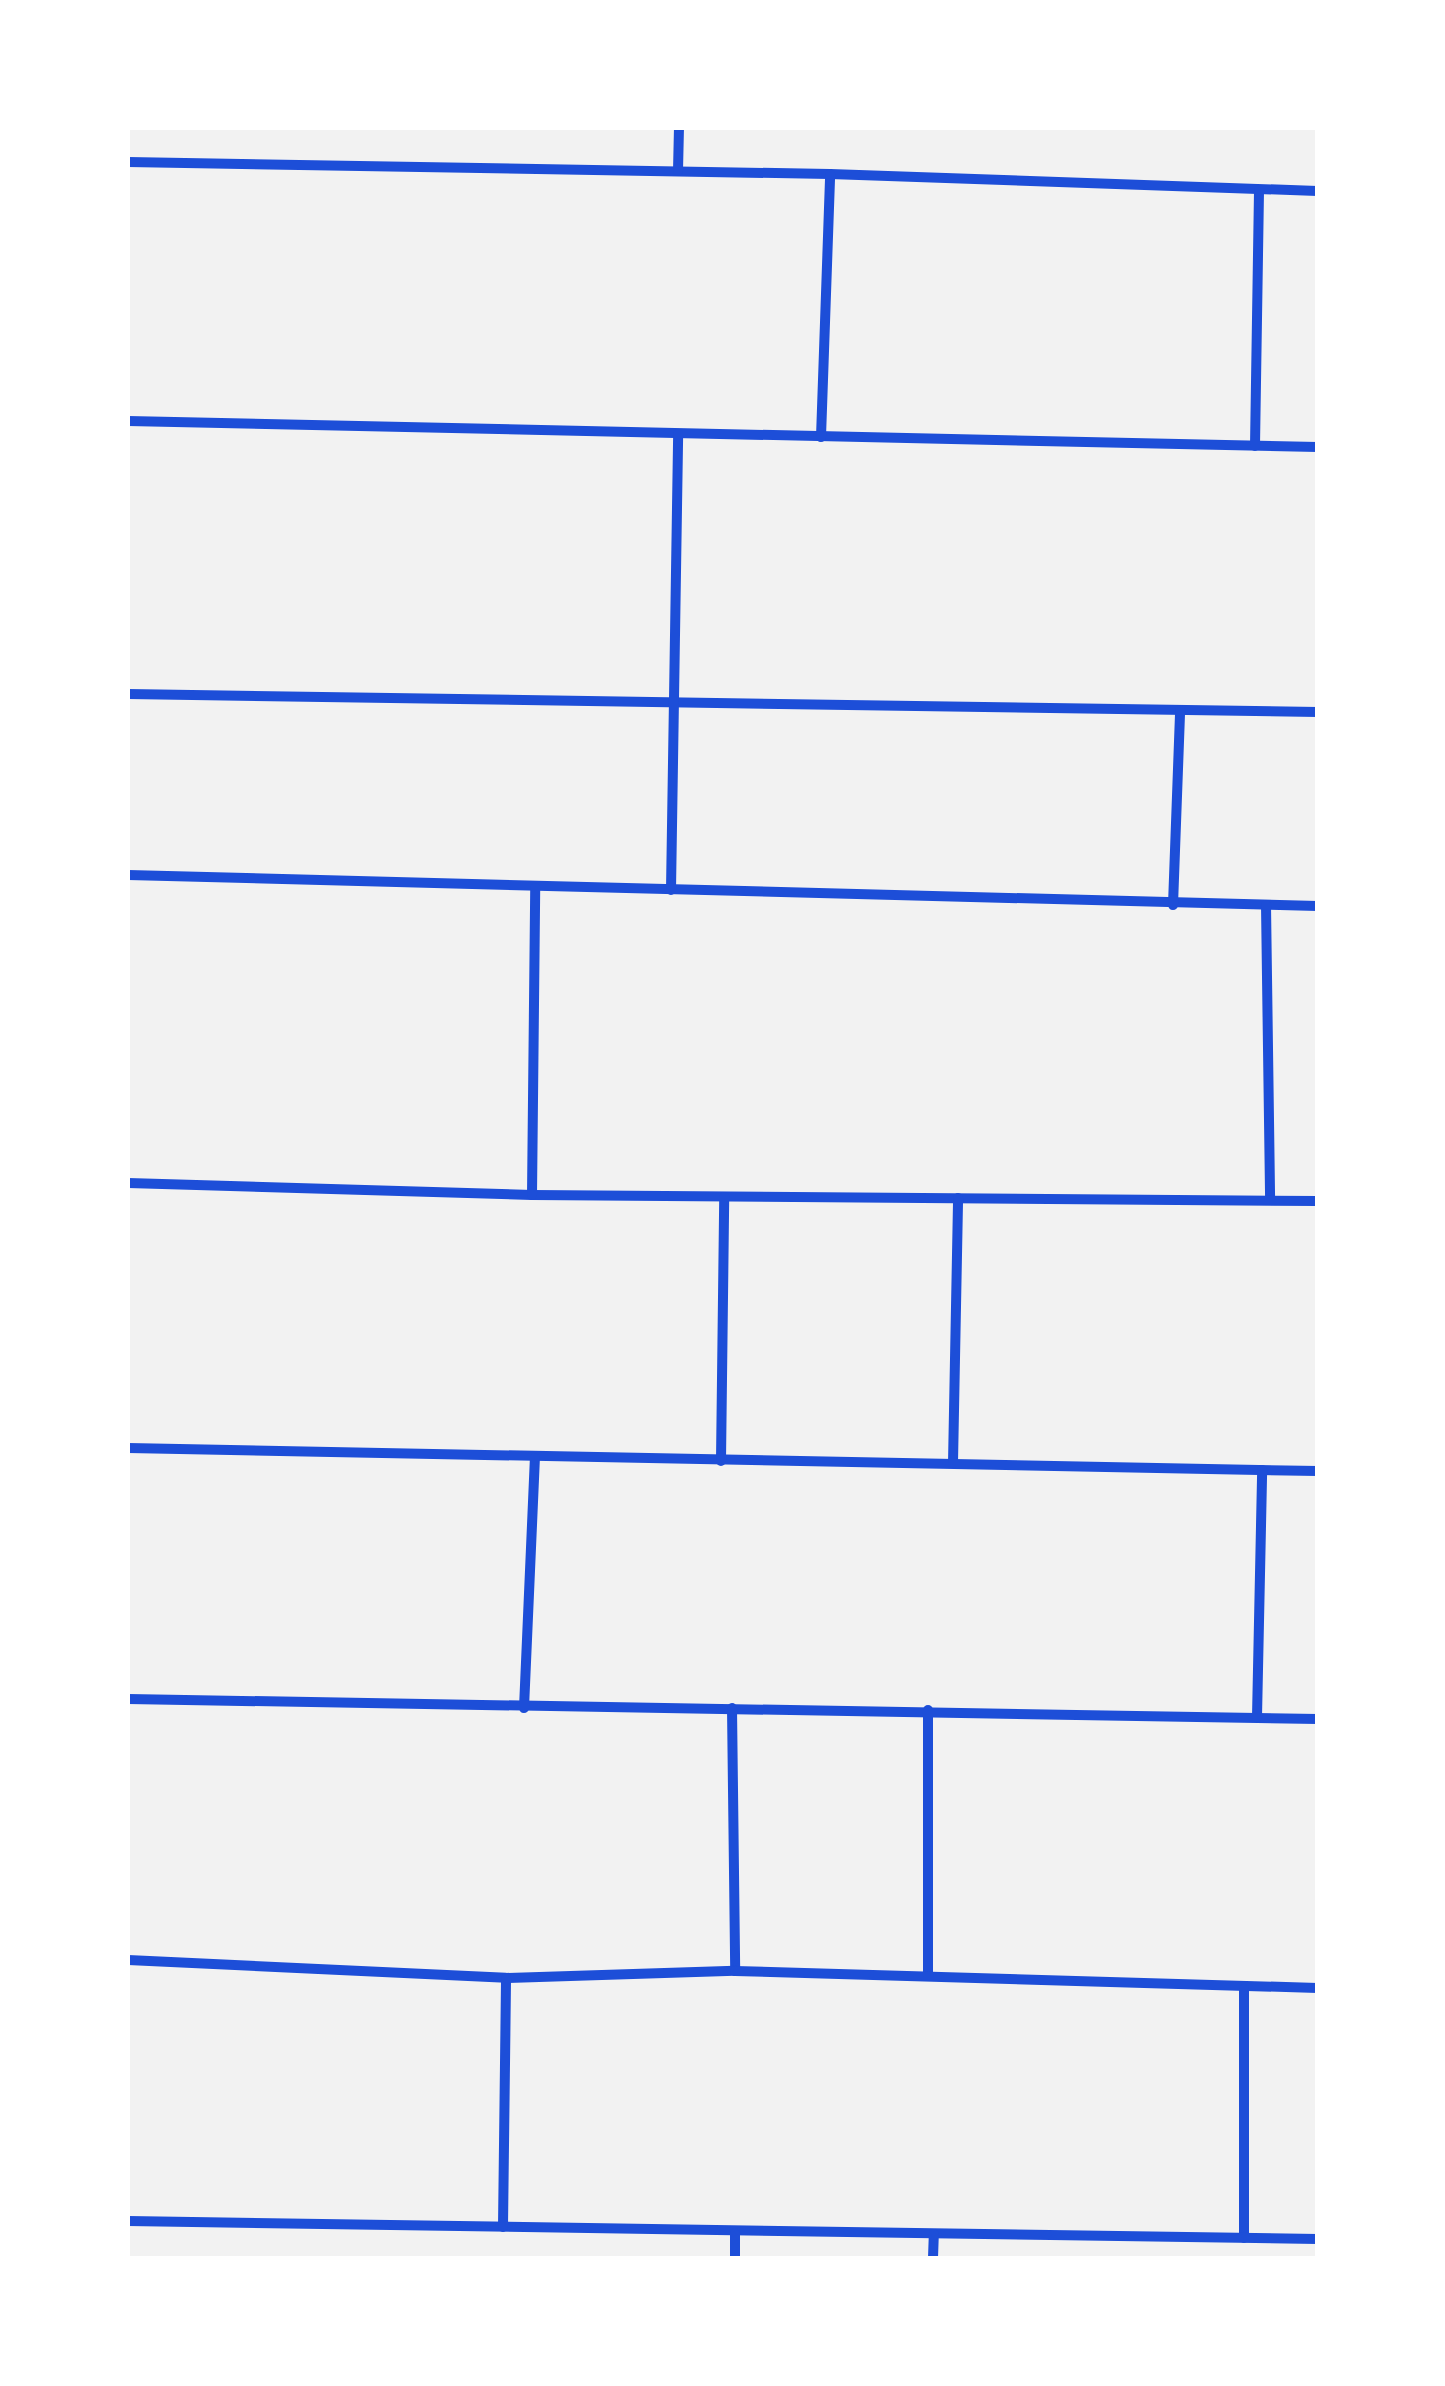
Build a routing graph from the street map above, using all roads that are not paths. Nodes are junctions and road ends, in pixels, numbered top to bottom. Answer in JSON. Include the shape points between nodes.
{"nodes":[{"id":1,"x":679,"y":128,"type":"edge"},
{"id":2,"x":128,"y":162,"type":"edge"},
{"id":3,"x":678,"y":171,"type":"junction"},
{"id":4,"x":830,"y":174,"type":"junction"},
{"id":5,"x":1258,"y":190,"type":"junction"},
{"id":6,"x":1318,"y":191,"type":"edge"},
{"id":7,"x":128,"y":421,"type":"edge"},
{"id":8,"x":678,"y":434,"type":"junction"},
{"id":9,"x":821,"y":437,"type":"junction"},
{"id":10,"x":1255,"y":446,"type":"junction"},
{"id":11,"x":1318,"y":447,"type":"edge"},
{"id":12,"x":128,"y":694,"type":"edge"},
{"id":13,"x":672,"y":702,"type":"junction"},
{"id":14,"x":1180,"y":710,"type":"junction"},
{"id":15,"x":1318,"y":712,"type":"edge"},
{"id":16,"x":128,"y":875,"type":"edge"},
{"id":17,"x":535,"y":888,"type":"junction"},
{"id":18,"x":671,"y":890,"type":"junction"},
{"id":19,"x":1266,"y":905,"type":"junction"},
{"id":20,"x":1173,"y":906,"type":"junction"},
{"id":21,"x":1318,"y":906,"type":"edge"},
{"id":22,"x":128,"y":1183,"type":"edge"},
{"id":23,"x":532,"y":1195,"type":"junction"},
{"id":24,"x":724,"y":1197,"type":"junction"},
{"id":25,"x":958,"y":1198,"type":"junction"},
{"id":26,"x":1270,"y":1200,"type":"junction"},
{"id":27,"x":1318,"y":1200,"type":"edge"},
{"id":28,"x":128,"y":1448,"type":"edge"},
{"id":29,"x":535,"y":1458,"type":"junction"},
{"id":30,"x":721,"y":1461,"type":"junction"},
{"id":31,"x":953,"y":1463,"type":"junction"},
{"id":32,"x":1262,"y":1470,"type":"junction"},
{"id":33,"x":1318,"y":1470,"type":"edge"},
{"id":34,"x":128,"y":1699,"type":"edge"},
{"id":35,"x":524,"y":1708,"type":"junction"},
{"id":36,"x":732,"y":1708,"type":"junction"},
{"id":37,"x":928,"y":1710,"type":"junction"},
{"id":38,"x":1257,"y":1717,"type":"junction"},
{"id":39,"x":1318,"y":1719,"type":"edge"},
{"id":40,"x":128,"y":1960,"type":"edge"},
{"id":41,"x":736,"y":1970,"type":"junction"},
{"id":42,"x":928,"y":1973,"type":"junction"},
{"id":43,"x":506,"y":1978,"type":"junction"},
{"id":44,"x":1318,"y":1988,"type":"edge"},
{"id":45,"x":1244,"y":1989,"type":"junction"},
{"id":46,"x":128,"y":2222,"type":"edge"},
{"id":47,"x":503,"y":2227,"type":"junction"},
{"id":48,"x":736,"y":2233,"type":"junction"},
{"id":49,"x":934,"y":2234,"type":"junction"},
{"id":50,"x":1244,"y":2238,"type":"junction"},
{"id":51,"x":1318,"y":2239,"type":"edge"},
{"id":52,"x":735,"y":2258,"type":"edge"},
{"id":53,"x":933,"y":2258,"type":"edge"}],
"edges":[{"from":1,"to":3,"type":"street"},
{"from":2,"to":3,"type":"street"},
{"from":3,"to":4,"type":"street"},
{"from":4,"to":5,"type":"street"},
{"from":4,"to":9,"type":"street"},
{"from":5,"to":6,"type":"street"},
{"from":5,"to":10,"type":"street"},
{"from":7,"to":8,"type":"street"},
{"from":8,"to":9,"type":"street"},
{"from":8,"to":13,"type":"street"},
{"from":9,"to":10,"type":"street"},
{"from":10,"to":11,"type":"street"},
{"from":12,"to":13,"type":"street"},
{"from":13,"to":14,"type":"street"},
{"from":13,"to":18,"type":"street"},
{"from":14,"to":15,"type":"street"},
{"from":14,"to":20,"type":"street"},
{"from":16,"to":17,"type":"street"},
{"from":17,"to":18,"type":"street"},
{"from":17,"to":23,"type":"street"},
{"from":18,"to":20,"type":"street"},
{"from":19,"to":20,"type":"street"},
{"from":19,"to":21,"type":"street"},
{"from":19,"to":26,"type":"street"},
{"from":22,"to":23,"type":"street"},
{"from":23,"to":24,"type":"street"},
{"from":24,"to":25,"type":"street"},
{"from":24,"to":30,"type":"street"},
{"from":25,"to":26,"type":"street"},
{"from":25,"to":31,"type":"street"},
{"from":26,"to":27,"type":"street"},
{"from":28,"to":29,"type":"street"},
{"from":29,"to":30,"type":"street"},
{"from":29,"to":35,"type":"street"},
{"from":30,"to":31,"type":"street"},
{"from":31,"to":32,"type":"street"},
{"from":32,"to":33,"type":"street"},
{"from":32,"to":38,"type":"street"},
{"from":34,"to":35,"type":"street"},
{"from":35,"to":36,"type":"street"},
{"from":36,"to":37,"type":"street"},
{"from":36,"to":41,"type":"street"},
{"from":37,"to":38,"type":"street"},
{"from":37,"to":42,"type":"street"},
{"from":38,"to":39,"type":"street"},
{"from":40,"to":43,"type":"street"},
{"from":41,"to":42,"type":"street"},
{"from":41,"to":43,"type":"street"},
{"from":42,"to":45,"type":"street"},
{"from":43,"to":47,"type":"street"},
{"from":44,"to":45,"type":"street"},
{"from":45,"to":50,"type":"street"},
{"from":46,"to":47,"type":"street"},
{"from":47,"to":48,"type":"street"},
{"from":48,"to":49,"type":"street"},
{"from":48,"to":52,"type":"street"},
{"from":49,"to":50,"type":"street"},
{"from":49,"to":53,"type":"street"},
{"from":50,"to":51,"type":"street"}]}
